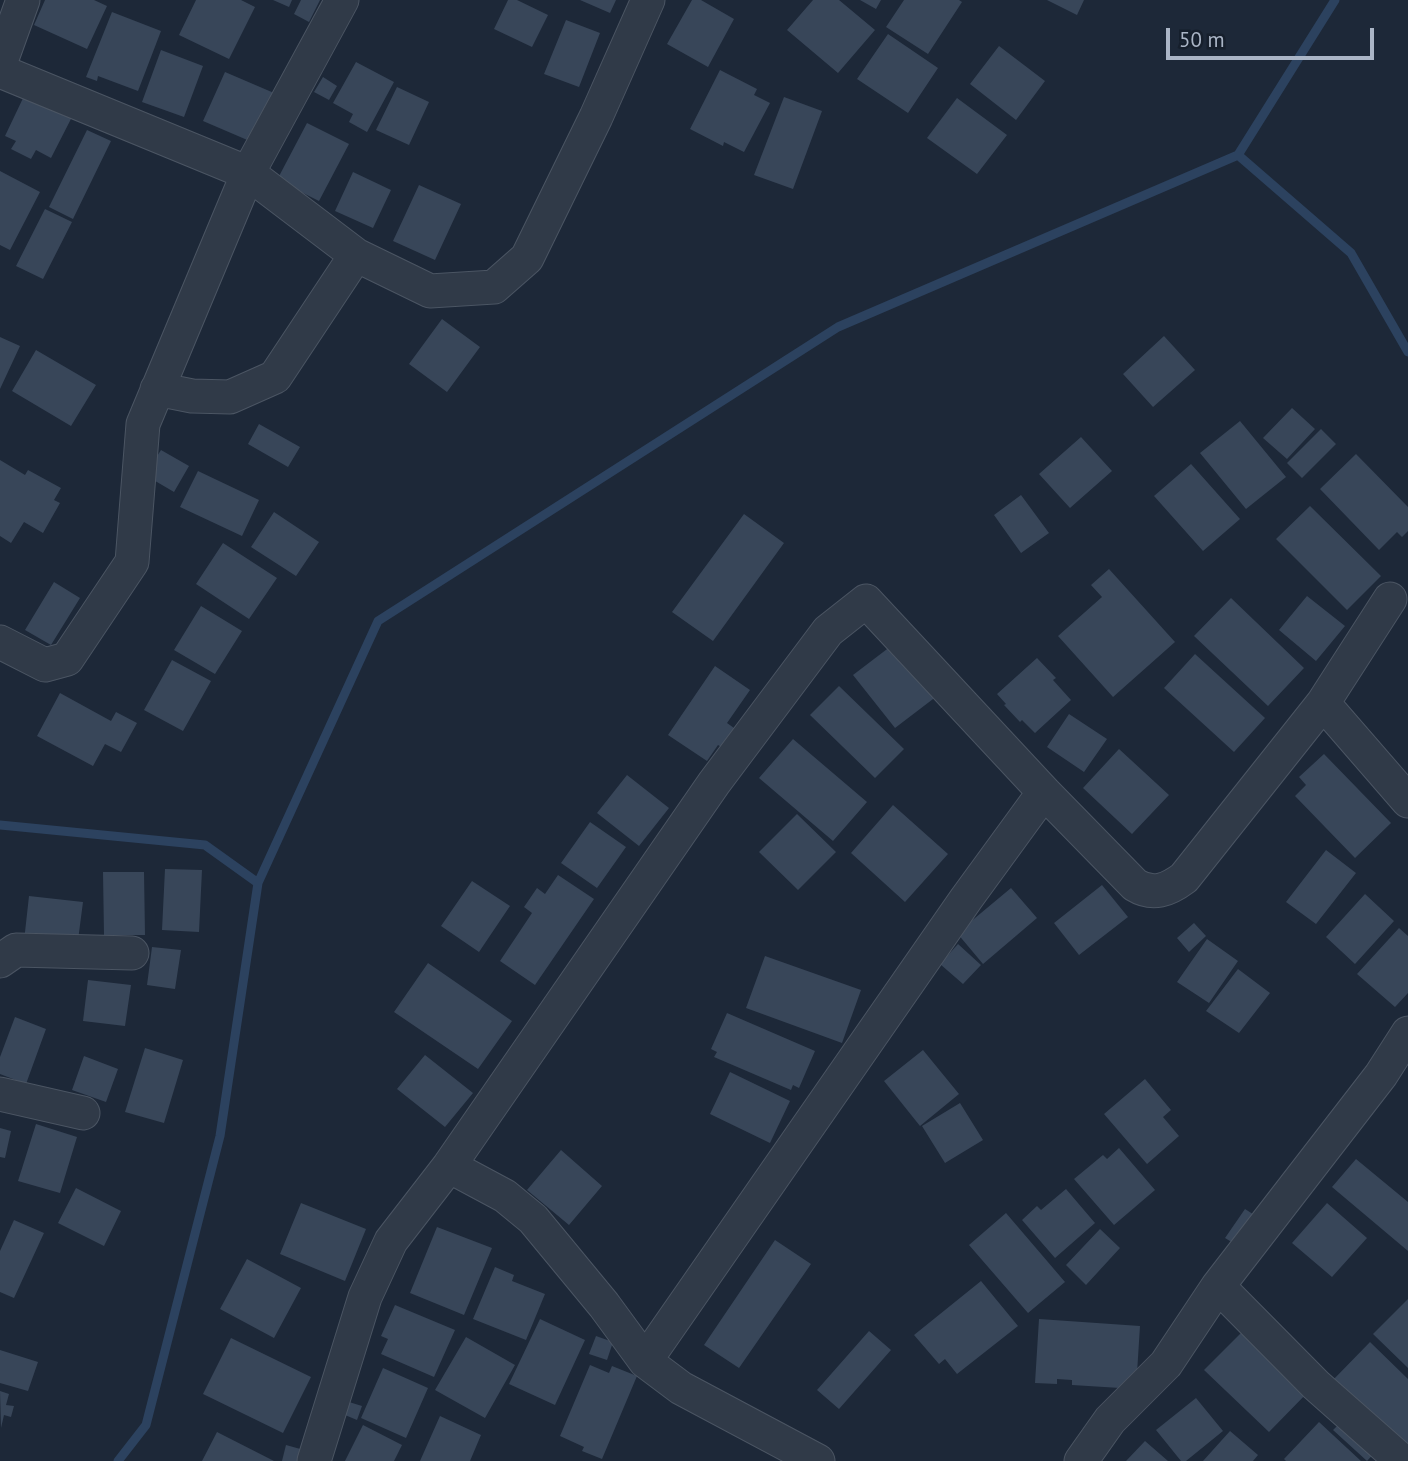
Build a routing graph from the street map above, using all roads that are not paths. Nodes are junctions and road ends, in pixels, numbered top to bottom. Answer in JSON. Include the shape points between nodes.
{"nodes":[{"id":1,"x":23,"y":0,"type":"edge"},
{"id":2,"x":342,"y":0,"type":"edge"},
{"id":3,"x":648,"y":0,"type":"edge"},
{"id":4,"x":0,"y":64,"type":"edge"},
{"id":5,"x":0,"y":71,"type":"edge"},
{"id":6,"x":248,"y":173,"type":"junction"},
{"id":7,"x":356,"y":255,"type":"junction"},
{"id":8,"x":157,"y":389,"type":"junction"},
{"id":9,"x":1390,"y":599,"type":"dead end"},
{"id":10,"x":0,"y":642,"type":"edge"},
{"id":11,"x":1323,"y":703,"type":"junction"},
{"id":12,"x":1044,"y":792,"type":"junction"},
{"id":13,"x":1408,"y":802,"type":"edge"},
{"id":14,"x":132,"y":953,"type":"dead end"},
{"id":15,"x":0,"y":961,"type":"edge"},
{"id":16,"x":1408,"y":1033,"type":"edge"},
{"id":17,"x":0,"y":1094,"type":"edge"},
{"id":18,"x":83,"y":1113,"type":"dead end"},
{"id":19,"x":449,"y":1166,"type":"junction"},
{"id":20,"x":1218,"y":1286,"type":"junction"},
{"id":21,"x":645,"y":1361,"type":"junction"},
{"id":22,"x":314,"y":1461,"type":"edge"},
{"id":23,"x":818,"y":1461,"type":"edge"},
{"id":24,"x":1081,"y":1461,"type":"edge"},
{"id":25,"x":1402,"y":1461,"type":"edge"}],
"edges":[{"from":1,"to":4,"type":"street"},
{"from":2,"to":6,"type":"street"},
{"from":3,"to":7,"type":"street","via":[[527,258],[494,287],[430,291]]},
{"from":5,"to":6,"type":"street"},
{"from":6,"to":7,"type":"street"},
{"from":6,"to":8,"type":"street"},
{"from":7,"to":8,"type":"street","via":[[275,377],[230,397]]},
{"from":8,"to":10,"type":"street","via":[[143,424],[132,562],[67,659],[45,665]]},
{"from":9,"to":11,"type":"street"},
{"from":11,"to":12,"type":"street","via":[[1184,878],[1171,888],[1144,891],[1135,885]]},
{"from":11,"to":13,"type":"street"},
{"from":12,"to":19,"type":"street","via":[[866,601],[828,631],[714,783]]},
{"from":12,"to":21,"type":"street"},
{"from":14,"to":15,"type":"street","via":[[16,950]]},
{"from":16,"to":20,"type":"street","via":[[1381,1075]]},
{"from":17,"to":18,"type":"street"},
{"from":19,"to":21,"type":"street","via":[[505,1196],[533,1219]]},
{"from":19,"to":22,"type":"street","via":[[391,1241],[365,1297]]},
{"from":20,"to":24,"type":"street","via":[[1166,1364],[1110,1420]]},
{"from":20,"to":25,"type":"street","via":[[1316,1385]]},
{"from":21,"to":23,"type":"street","via":[[681,1388]]}]}
